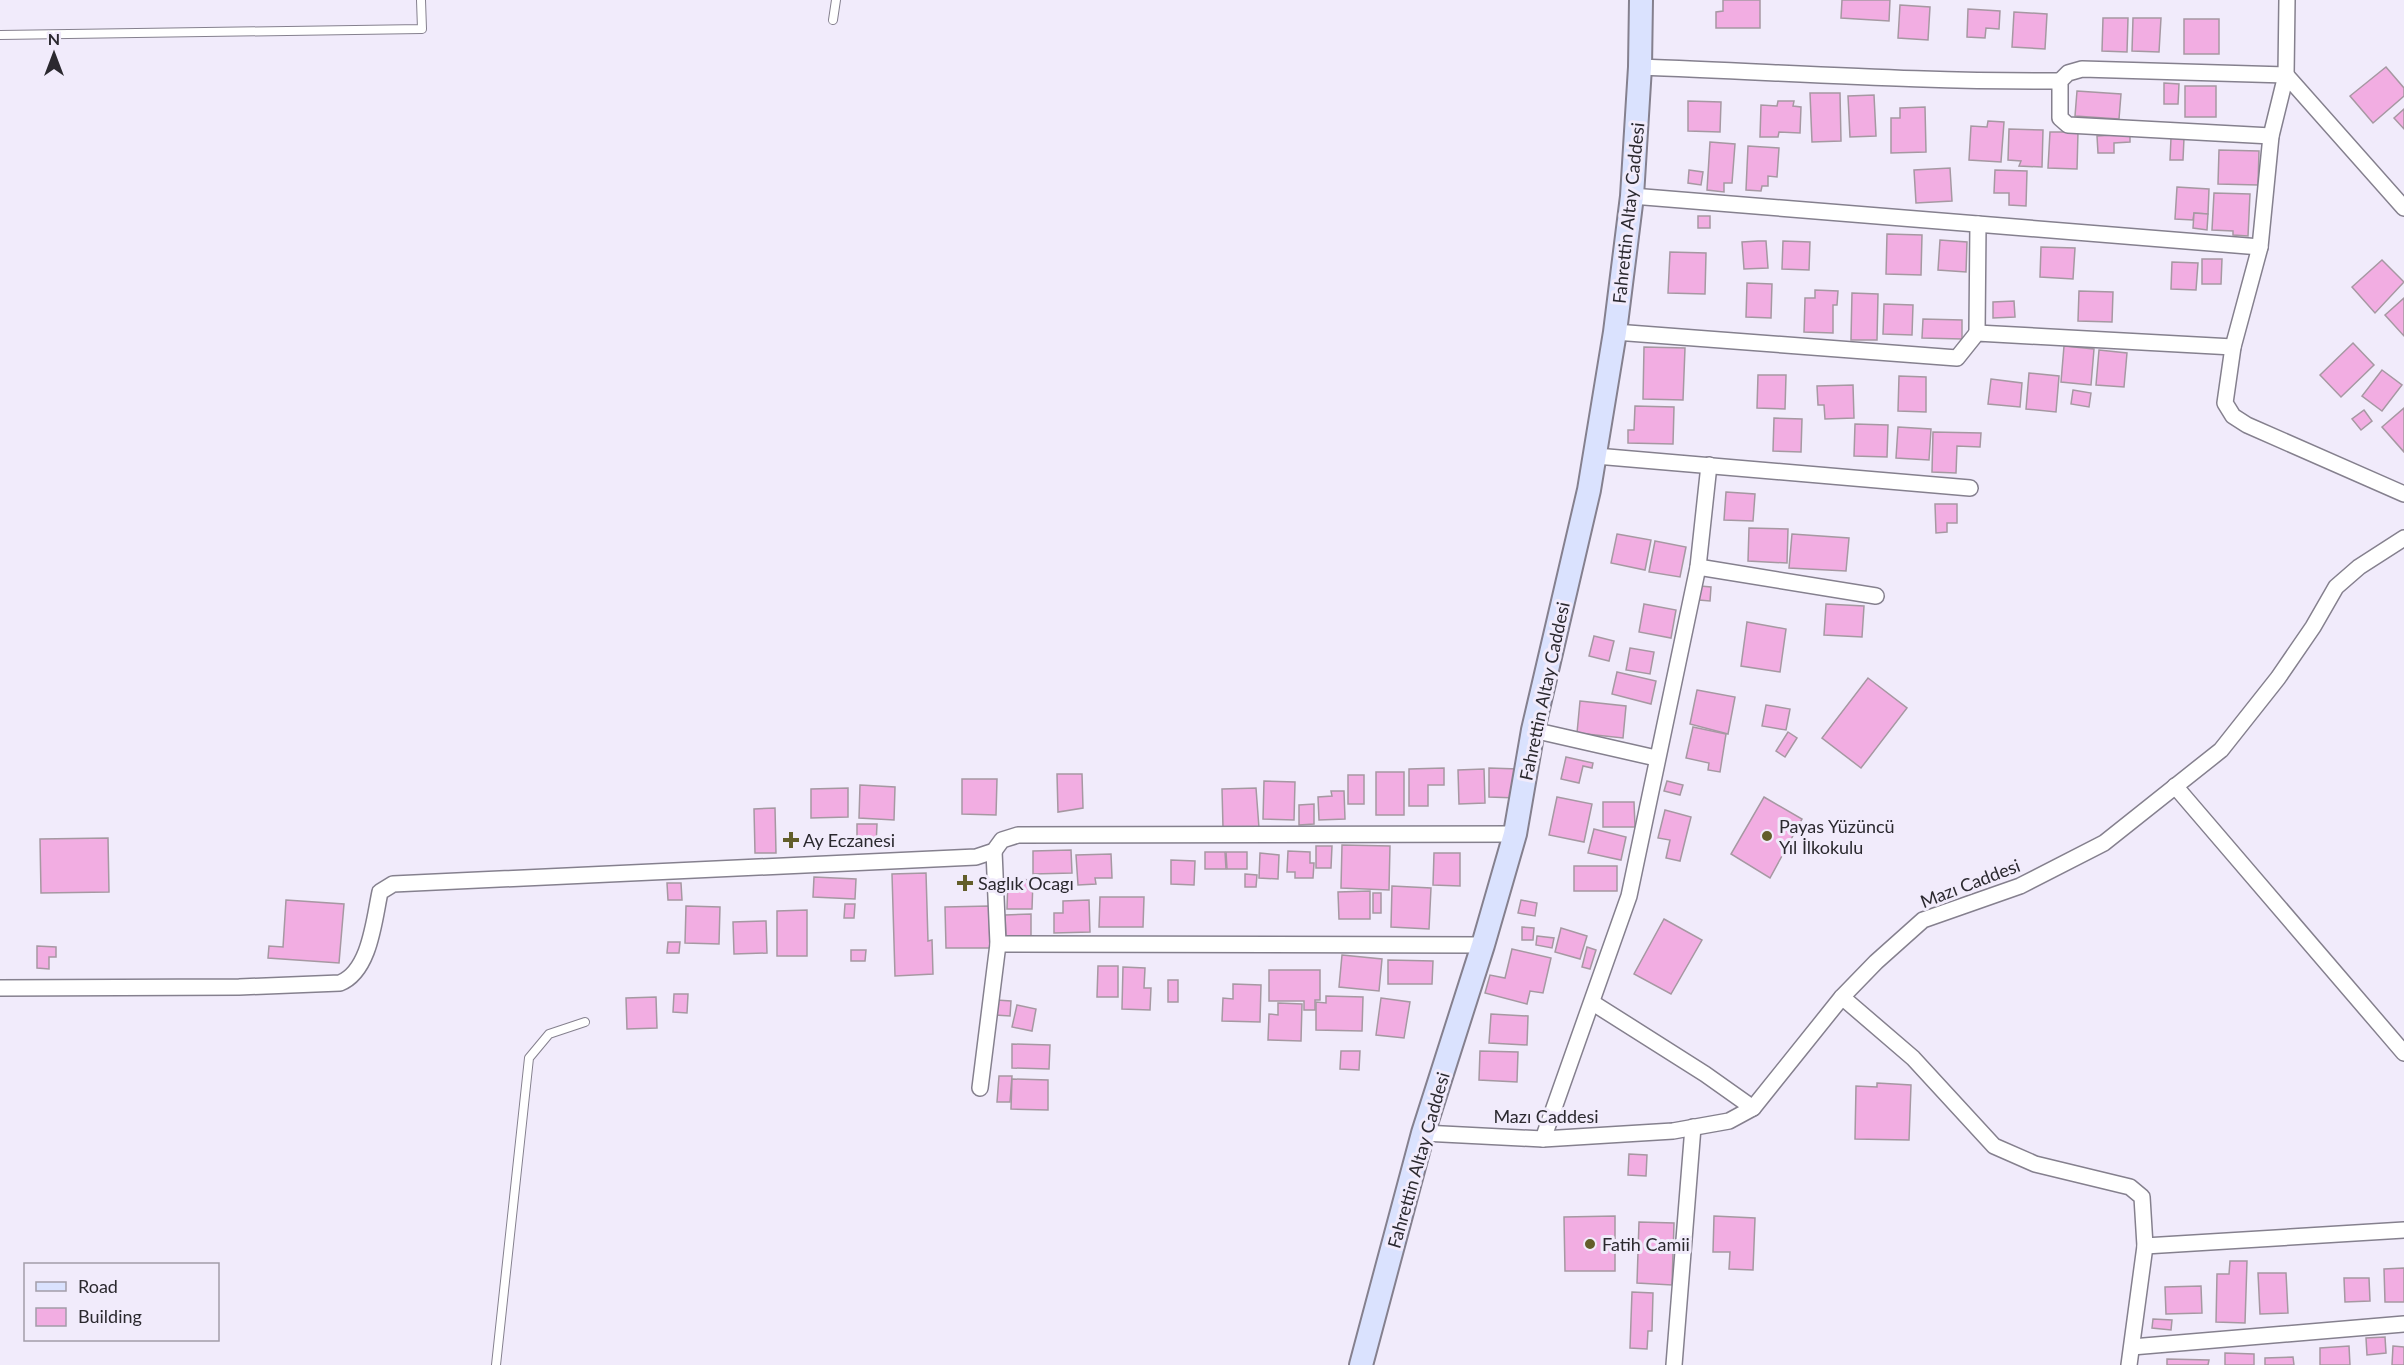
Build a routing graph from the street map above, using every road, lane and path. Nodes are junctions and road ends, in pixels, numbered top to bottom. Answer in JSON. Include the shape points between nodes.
{"nodes":[{"id":1,"x":421,"y":0,"type":"edge"},
{"id":2,"x":836,"y":0,"type":"edge"},
{"id":3,"x":1641,"y":0,"type":"edge"},
{"id":4,"x":2287,"y":0,"type":"edge"},
{"id":5,"x":832,"y":20,"type":"dead end"},
{"id":6,"x":0,"y":35,"type":"edge"},
{"id":7,"x":1640,"y":67,"type":"junction"},
{"id":8,"x":2286,"y":75,"type":"junction"},
{"id":9,"x":2060,"y":81,"type":"junction"},
{"id":10,"x":2271,"y":136,"type":"junction"},
{"id":11,"x":1632,"y":196,"type":"junction"},
{"id":12,"x":2404,"y":208,"type":"edge"},
{"id":13,"x":1978,"y":224,"type":"junction"},
{"id":14,"x":2260,"y":247,"type":"junction"},
{"id":15,"x":1615,"y":332,"type":"junction"},
{"id":16,"x":1977,"y":333,"type":"junction"},
{"id":17,"x":2233,"y":347,"type":"junction"},
{"id":18,"x":1596,"y":456,"type":"junction"},
{"id":19,"x":1709,"y":465,"type":"junction"},
{"id":20,"x":1970,"y":488,"type":"dead end"},
{"id":21,"x":2404,"y":494,"type":"edge"},
{"id":22,"x":2404,"y":538,"type":"edge"},
{"id":23,"x":1698,"y":567,"type":"junction"},
{"id":24,"x":1876,"y":596,"type":"dead end"},
{"id":25,"x":1533,"y":730,"type":"junction"},
{"id":26,"x":1656,"y":758,"type":"junction"},
{"id":27,"x":2175,"y":786,"type":"junction"},
{"id":28,"x":1515,"y":834,"type":"junction"},
{"id":29,"x":994,"y":851,"type":"junction"},
{"id":30,"x":998,"y":944,"type":"junction"},
{"id":31,"x":1483,"y":945,"type":"junction"},
{"id":32,"x":0,"y":988,"type":"edge"},
{"id":33,"x":1842,"y":997,"type":"junction"},
{"id":34,"x":1593,"y":1003,"type":"junction"},
{"id":35,"x":585,"y":1022,"type":"dead end"},
{"id":36,"x":2404,"y":1053,"type":"edge"},
{"id":37,"x":980,"y":1088,"type":"dead end"},
{"id":38,"x":1753,"y":1108,"type":"junction"},
{"id":39,"x":1693,"y":1127,"type":"junction"},
{"id":40,"x":1423,"y":1133,"type":"junction"},
{"id":41,"x":1543,"y":1139,"type":"junction"},
{"id":42,"x":2404,"y":1230,"type":"edge"},
{"id":43,"x":2145,"y":1246,"type":"junction"},
{"id":44,"x":2404,"y":1324,"type":"edge"},
{"id":45,"x":2132,"y":1347,"type":"junction"},
{"id":46,"x":496,"y":1365,"type":"edge"},
{"id":47,"x":1361,"y":1365,"type":"edge"},
{"id":48,"x":1674,"y":1365,"type":"edge"},
{"id":49,"x":2129,"y":1365,"type":"edge"}],
"edges":[{"from":1,"to":6,"type":"lane","via":[[422,29]]},
{"from":2,"to":5,"type":"lane"},
{"from":3,"to":7,"type":"street","name":"Fahrettin Altay Caddesi"},
{"from":4,"to":8,"type":"street"},
{"from":7,"to":9,"type":"street","via":[[1949,82]]},
{"from":7,"to":11,"type":"street","name":"Fahrettin Altay Caddesi"},
{"from":8,"to":9,"type":"street","via":[[2082,69],[2068,73]]},
{"from":8,"to":10,"type":"street"},
{"from":8,"to":12,"type":"street"},
{"from":9,"to":10,"type":"street","via":[[2060,118],[2068,125]]},
{"from":10,"to":14,"type":"street"},
{"from":11,"to":13,"type":"street"},
{"from":11,"to":15,"type":"street","name":"Fahrettin Altay Caddesi"},
{"from":13,"to":14,"type":"street"},
{"from":13,"to":16,"type":"street"},
{"from":14,"to":17,"type":"street"},
{"from":15,"to":16,"type":"street","via":[[1957,358]]},
{"from":15,"to":18,"type":"street","name":"Fahrettin Altay Caddesi"},
{"from":16,"to":17,"type":"street"},
{"from":17,"to":21,"type":"street","via":[[2225,403],[2233,416]]},
{"from":18,"to":19,"type":"street"},
{"from":18,"to":25,"type":"street","name":"Fahrettin Altay Caddesi"},
{"from":19,"to":20,"type":"street"},
{"from":19,"to":23,"type":"street"},
{"from":22,"to":27,"type":"street","name":"Mazı Caddesi","via":[[2336,587],[2278,678],[2221,750]]},
{"from":23,"to":24,"type":"street"},
{"from":23,"to":26,"type":"street"},
{"from":25,"to":26,"type":"street"},
{"from":25,"to":28,"type":"street","name":"Fahrettin Altay Caddesi"},
{"from":26,"to":34,"type":"street","via":[[1629,896]]},
{"from":27,"to":33,"type":"street","name":"Mazı Caddesi","via":[[2104,843],[2020,886],[1923,920]]},
{"from":27,"to":36,"type":"street"},
{"from":28,"to":29,"type":"street","via":[[1018,835],[1002,840]]},
{"from":28,"to":31,"type":"street","name":"Fahrettin Altay Caddesi"},
{"from":29,"to":30,"type":"street"},
{"from":29,"to":32,"type":"street","via":[[976,857],[393,884],[380,892],[360,964],[351,979],[340,983]]},
{"from":30,"to":31,"type":"street"},
{"from":30,"to":37,"type":"street"},
{"from":31,"to":40,"type":"street","name":"Fahrettin Altay Caddesi"},
{"from":33,"to":38,"type":"street","name":"Mazı Caddesi"},
{"from":33,"to":43,"type":"street","via":[[1913,1058],[1994,1146],[2035,1164],[2130,1187],[2142,1197]]},
{"from":34,"to":38,"type":"street"},
{"from":34,"to":41,"type":"street"},
{"from":35,"to":46,"type":"lane","via":[[549,1034],[529,1058]]},
{"from":38,"to":39,"type":"street","name":"Mazı Caddesi","via":[[1729,1121]]},
{"from":39,"to":41,"type":"street","name":"Mazı Caddesi"},
{"from":39,"to":48,"type":"street"},
{"from":40,"to":41,"type":"street","name":"Mazı Caddesi"},
{"from":40,"to":47,"type":"street","name":"Fahrettin Altay Caddesi"},
{"from":42,"to":43,"type":"street"},
{"from":43,"to":45,"type":"street"},
{"from":44,"to":45,"type":"street"},
{"from":45,"to":49,"type":"street"}]}
